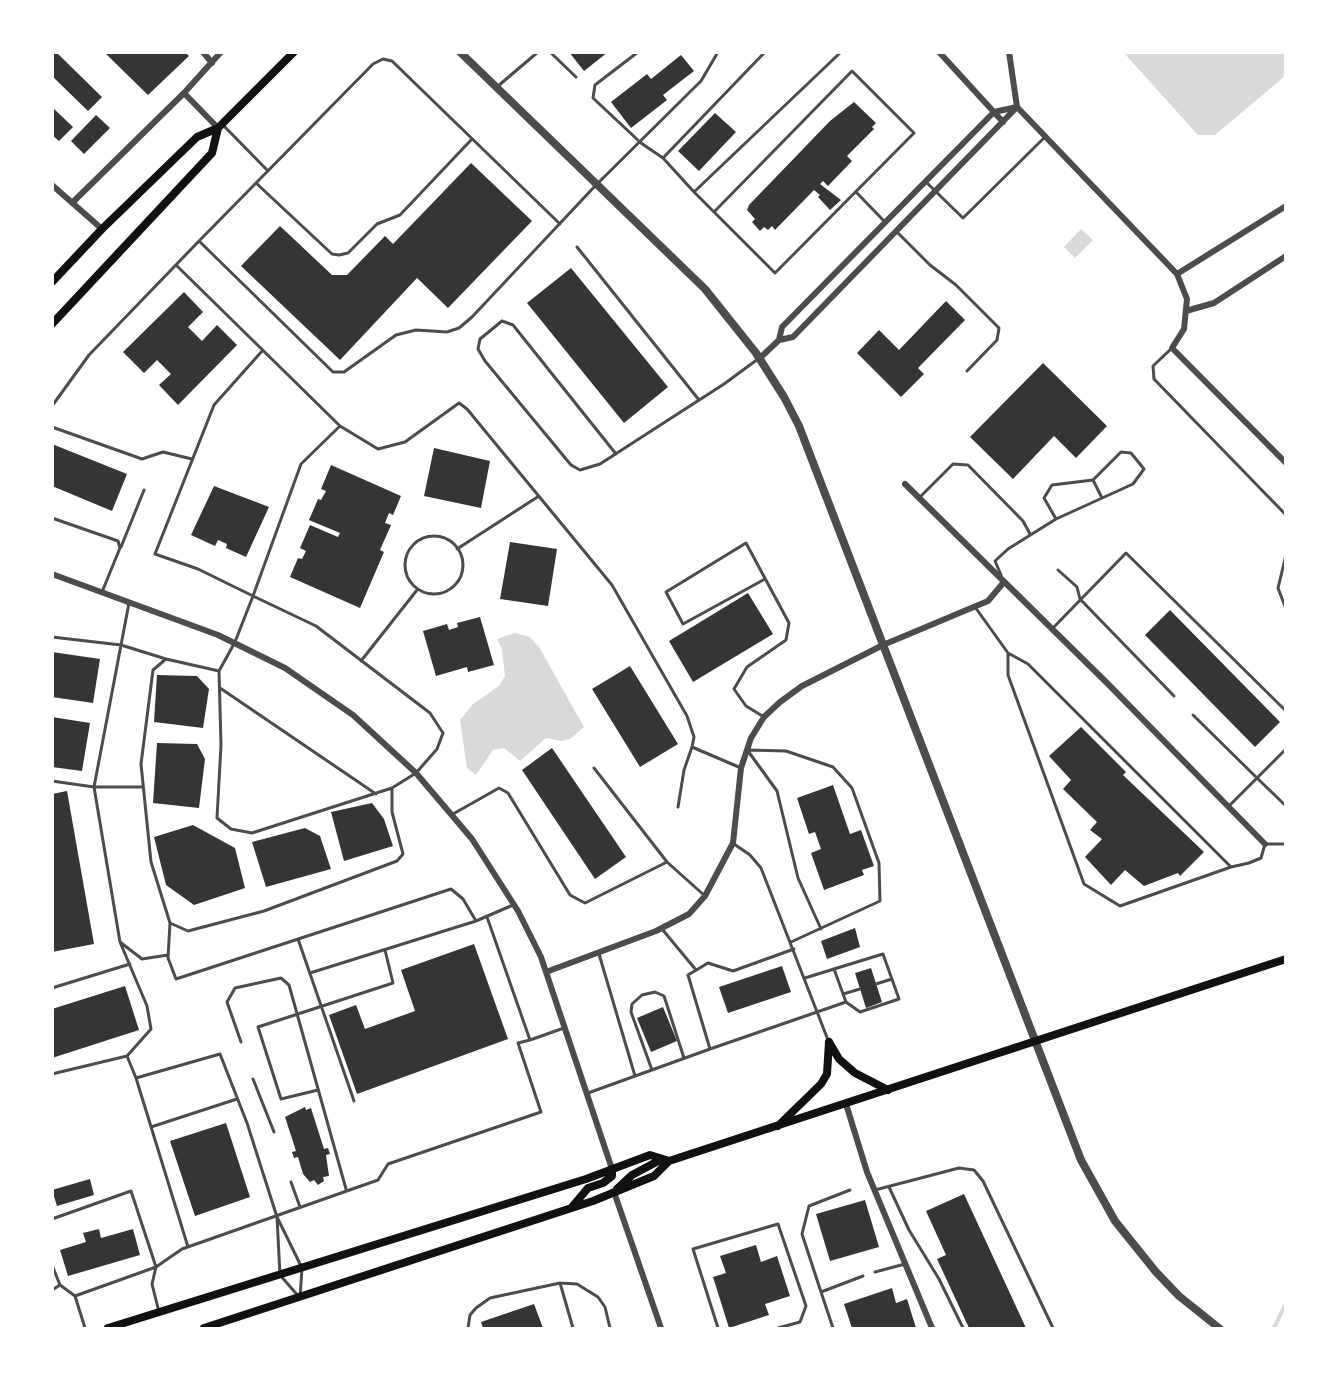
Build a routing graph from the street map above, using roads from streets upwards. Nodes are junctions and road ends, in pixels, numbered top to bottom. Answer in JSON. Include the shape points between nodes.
{"nodes":[{"id":1,"x":202,"y":52,"type":"edge"},
{"id":2,"x":221,"y":52,"type":"edge"},
{"id":3,"x":294,"y":52,"type":"edge"},
{"id":4,"x":460,"y":52,"type":"edge"},
{"id":5,"x":939,"y":52,"type":"edge"},
{"id":6,"x":1009,"y":52,"type":"edge"},
{"id":7,"x":212,"y":63,"type":"junction"},
{"id":8,"x":184,"y":93,"type":"junction"},
{"id":9,"x":1017,"y":107,"type":"junction"},
{"id":10,"x":994,"y":112,"type":"junction"},
{"id":11,"x":1003,"y":122,"type":"junction"},
{"id":12,"x":220,"y":126,"type":"junction"},
{"id":13,"x":52,"y":185,"type":"edge"},
{"id":14,"x":72,"y":203,"type":"junction"},
{"id":15,"x":1286,"y":206,"type":"edge"},
{"id":16,"x":885,"y":222,"type":"junction"},
{"id":17,"x":102,"y":229,"type":"junction"},
{"id":18,"x":896,"y":231,"type":"junction"},
{"id":19,"x":1286,"y":256,"type":"edge"},
{"id":20,"x":1177,"y":274,"type":"junction"},
{"id":21,"x":52,"y":282,"type":"edge"},
{"id":22,"x":1186,"y":311,"type":"junction"},
{"id":23,"x":52,"y":324,"type":"edge"},
{"id":24,"x":779,"y":340,"type":"junction"},
{"id":25,"x":760,"y":358,"type":"junction"},
{"id":26,"x":1286,"y":463,"type":"edge"},
{"id":27,"x":905,"y":484,"type":"dead end"},
{"id":28,"x":52,"y":574,"type":"edge"},
{"id":29,"x":1004,"y":582,"type":"junction"},
{"id":30,"x":883,"y":645,"type":"junction"},
{"id":31,"x":1265,"y":844,"type":"road end"},
{"id":32,"x":1286,"y":959,"type":"edge"},
{"id":33,"x":546,"y":972,"type":"junction"},
{"id":34,"x":1036,"y":1040,"type":"junction"},
{"id":35,"x":888,"y":1090,"type":"junction"},
{"id":36,"x":846,"y":1104,"type":"junction"},
{"id":37,"x":778,"y":1126,"type":"junction"},
{"id":38,"x":665,"y":1160,"type":"junction"},
{"id":39,"x":612,"y":1169,"type":"junction"},
{"id":40,"x":614,"y":1192,"type":"junction"},
{"id":41,"x":572,"y":1208,"type":"junction"},
{"id":42,"x":108,"y":1329,"type":"edge"},
{"id":43,"x":204,"y":1329,"type":"edge"},
{"id":44,"x":661,"y":1329,"type":"edge"},
{"id":45,"x":932,"y":1329,"type":"edge"},
{"id":46,"x":1219,"y":1329,"type":"edge"}],
"edges":[{"from":1,"to":7,"type":"street"},
{"from":2,"to":7,"type":"street"},
{"from":3,"to":12,"type":"main road"},
{"from":4,"to":25,"type":"street","via":[[705,289]]},
{"from":5,"to":10,"type":"street"},
{"from":6,"to":9,"type":"street"},
{"from":7,"to":8,"type":"street"},
{"from":8,"to":12,"type":"street"},
{"from":8,"to":14,"type":"street"},
{"from":9,"to":10,"type":"street"},
{"from":9,"to":11,"type":"street"},
{"from":9,"to":20,"type":"street"},
{"from":10,"to":11,"type":"street"},
{"from":10,"to":16,"type":"street"},
{"from":11,"to":18,"type":"street"},
{"from":12,"to":17,"type":"main road","via":[[197,137]]},
{"from":12,"to":23,"type":"main road","via":[[212,153]]},
{"from":13,"to":14,"type":"street"},
{"from":14,"to":17,"type":"street"},
{"from":15,"to":20,"type":"street"},
{"from":16,"to":18,"type":"street"},
{"from":16,"to":24,"type":"street","via":[[782,327]]},
{"from":17,"to":21,"type":"main road"},
{"from":18,"to":24,"type":"street","via":[[793,337]]},
{"from":19,"to":22,"type":"street","via":[[1214,303]]},
{"from":20,"to":22,"type":"street","via":[[1187,299]]},
{"from":22,"to":26,"type":"street","via":[[1184,329],[1172,348]]},
{"from":24,"to":25,"type":"street"},
{"from":25,"to":30,"type":"street","via":[[799,426]]},
{"from":27,"to":29,"type":"street"},
{"from":28,"to":33,"type":"street","via":[[235,642],[285,668],[361,722],[453,814],[514,905]]},
{"from":29,"to":30,"type":"street","via":[[988,601]]},
{"from":29,"to":31,"type":"street"},
{"from":30,"to":33,"type":"street","via":[[802,686],[764,717],[741,768],[733,843],[705,896],[688,914]]},
{"from":30,"to":34,"type":"street"},
{"from":32,"to":34,"type":"main road"},
{"from":33,"to":39,"type":"street"},
{"from":34,"to":35,"type":"main road"},
{"from":34,"to":46,"type":"street","via":[[1054,1096],[1097,1192],[1115,1221],[1156,1272]]},
{"from":35,"to":36,"type":"main road"},
{"from":35,"to":37,"type":"main road","via":[[855,1073],[839,1059],[829,1042],[827,1074],[821,1084]]},
{"from":36,"to":37,"type":"main road"},
{"from":36,"to":45,"type":"street","via":[[875,1190]]},
{"from":37,"to":38,"type":"main road"},
{"from":38,"to":39,"type":"main road","via":[[650,1155]]},
{"from":38,"to":40,"type":"main road","via":[[654,1176]]},
{"from":39,"to":41,"type":"main road","via":[[612,1176],[603,1184],[588,1188]]},
{"from":39,"to":42,"type":"main road"},
{"from":40,"to":41,"type":"main road"},
{"from":40,"to":44,"type":"street"},
{"from":41,"to":43,"type":"main road"}]}
